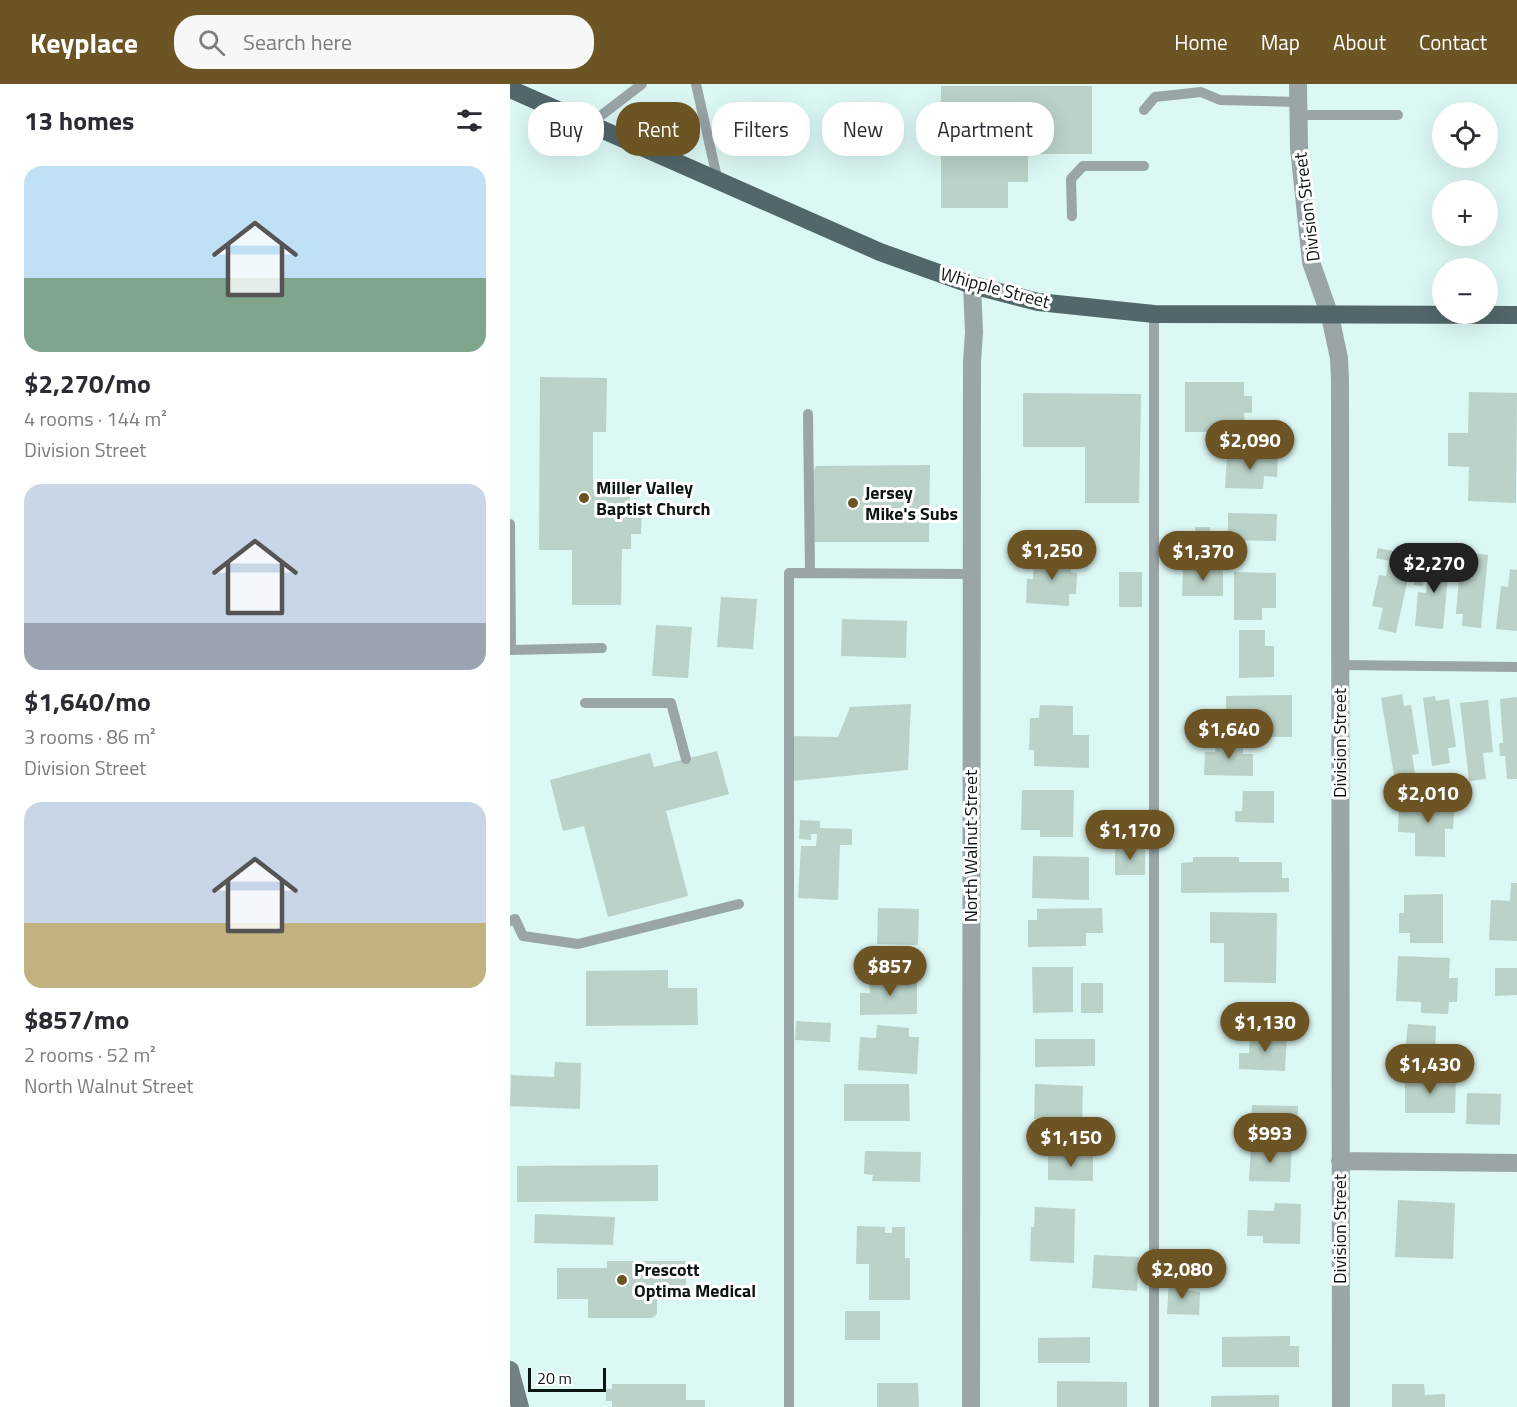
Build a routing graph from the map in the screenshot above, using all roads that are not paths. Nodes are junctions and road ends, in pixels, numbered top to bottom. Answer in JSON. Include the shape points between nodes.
{"nodes":[{"id":1,"x":642,"y":84,"type":"edge"},
{"id":2,"x":696,"y":84,"type":"edge"},
{"id":3,"x":510,"y":89,"type":"edge"},
{"id":4,"x":1298,"y":100,"type":"edge"},
{"id":5,"x":540,"y":102,"type":"edge"},
{"id":6,"x":1144,"y":110,"type":"dead end"},
{"id":7,"x":604,"y":113,"type":"edge"},
{"id":8,"x":1398,"y":115,"type":"dead end"},
{"id":9,"x":604,"y":130,"type":"edge"},
{"id":10,"x":1144,"y":166,"type":"dead end"},
{"id":11,"x":718,"y":182,"type":"junction"},
{"id":12,"x":1072,"y":216,"type":"dead end"},
{"id":13,"x":972,"y":285,"type":"junction"},
{"id":14,"x":1154,"y":314,"type":"junction"},
{"id":15,"x":1517,"y":315,"type":"edge"},
{"id":16,"x":1330,"y":316,"type":"junction"},
{"id":17,"x":808,"y":414,"type":"dead end"},
{"id":18,"x":510,"y":524,"type":"edge"},
{"id":19,"x":810,"y":573,"type":"junction"},
{"id":20,"x":971,"y":574,"type":"junction"},
{"id":21,"x":511,"y":580,"type":"edge"},
{"id":22,"x":602,"y":648,"type":"dead end"},
{"id":23,"x":511,"y":650,"type":"edge"},
{"id":24,"x":1340,"y":664,"type":"junction"},
{"id":25,"x":1517,"y":667,"type":"edge"},
{"id":26,"x":585,"y":703,"type":"dead end"},
{"id":27,"x":686,"y":759,"type":"dead end"},
{"id":28,"x":739,"y":904,"type":"dead end"},
{"id":29,"x":510,"y":921,"type":"edge"},
{"id":30,"x":1340,"y":1161,"type":"junction"},
{"id":31,"x":1517,"y":1163,"type":"edge"},
{"id":32,"x":510,"y":1370,"type":"edge"},
{"id":33,"x":520,"y":1407,"type":"edge"},
{"id":34,"x":789,"y":1407,"type":"edge"},
{"id":35,"x":971,"y":1407,"type":"edge"},
{"id":36,"x":1154,"y":1407,"type":"edge"},
{"id":37,"x":1341,"y":1407,"type":"edge"}],
"edges":[{"from":1,"to":7,"type":"lane"},
{"from":2,"to":11,"type":"lane"},
{"from":3,"to":5,"type":"main road","name":"Whipple Street"},
{"from":4,"to":6,"type":"lane","via":[[1220,100],[1201,92],[1155,98]]},
{"from":4,"to":8,"type":"lane"},
{"from":4,"to":16,"type":"street","name":"Division Street","via":[[1311,262]]},
{"from":9,"to":11,"type":"main road","name":"Whipple Street"},
{"from":10,"to":12,"type":"lane","via":[[1083,166],[1071,179]]},
{"from":11,"to":13,"type":"main road","name":"Whipple Street","via":[[880,252]]},
{"from":13,"to":14,"type":"main road","name":"Whipple Street","via":[[1038,302]]},
{"from":13,"to":20,"type":"street","name":"North Walnut Street"},
{"from":14,"to":16,"type":"main road","name":"Whipple Street"},
{"from":14,"to":36,"type":"lane"},
{"from":15,"to":16,"type":"main road","name":"Whipple Street"},
{"from":16,"to":24,"type":"street","name":"Division Street","via":[[1340,380]]},
{"from":17,"to":19,"type":"lane"},
{"from":18,"to":21,"type":"lane"},
{"from":19,"to":20,"type":"lane"},
{"from":19,"to":34,"type":"lane","via":[[789,573]]},
{"from":20,"to":35,"type":"street","name":"North Walnut Street"},
{"from":21,"to":23,"type":"lane"},
{"from":22,"to":23,"type":"lane"},
{"from":24,"to":25,"type":"lane"},
{"from":24,"to":30,"type":"street","name":"Division Street"},
{"from":26,"to":27,"type":"lane","via":[[671,703]]},
{"from":28,"to":29,"type":"lane","via":[[578,944],[524,936],[515,919]]},
{"from":30,"to":31,"type":"street"},
{"from":30,"to":37,"type":"street","name":"Division Street"},
{"from":32,"to":33,"type":"main road"}]}
